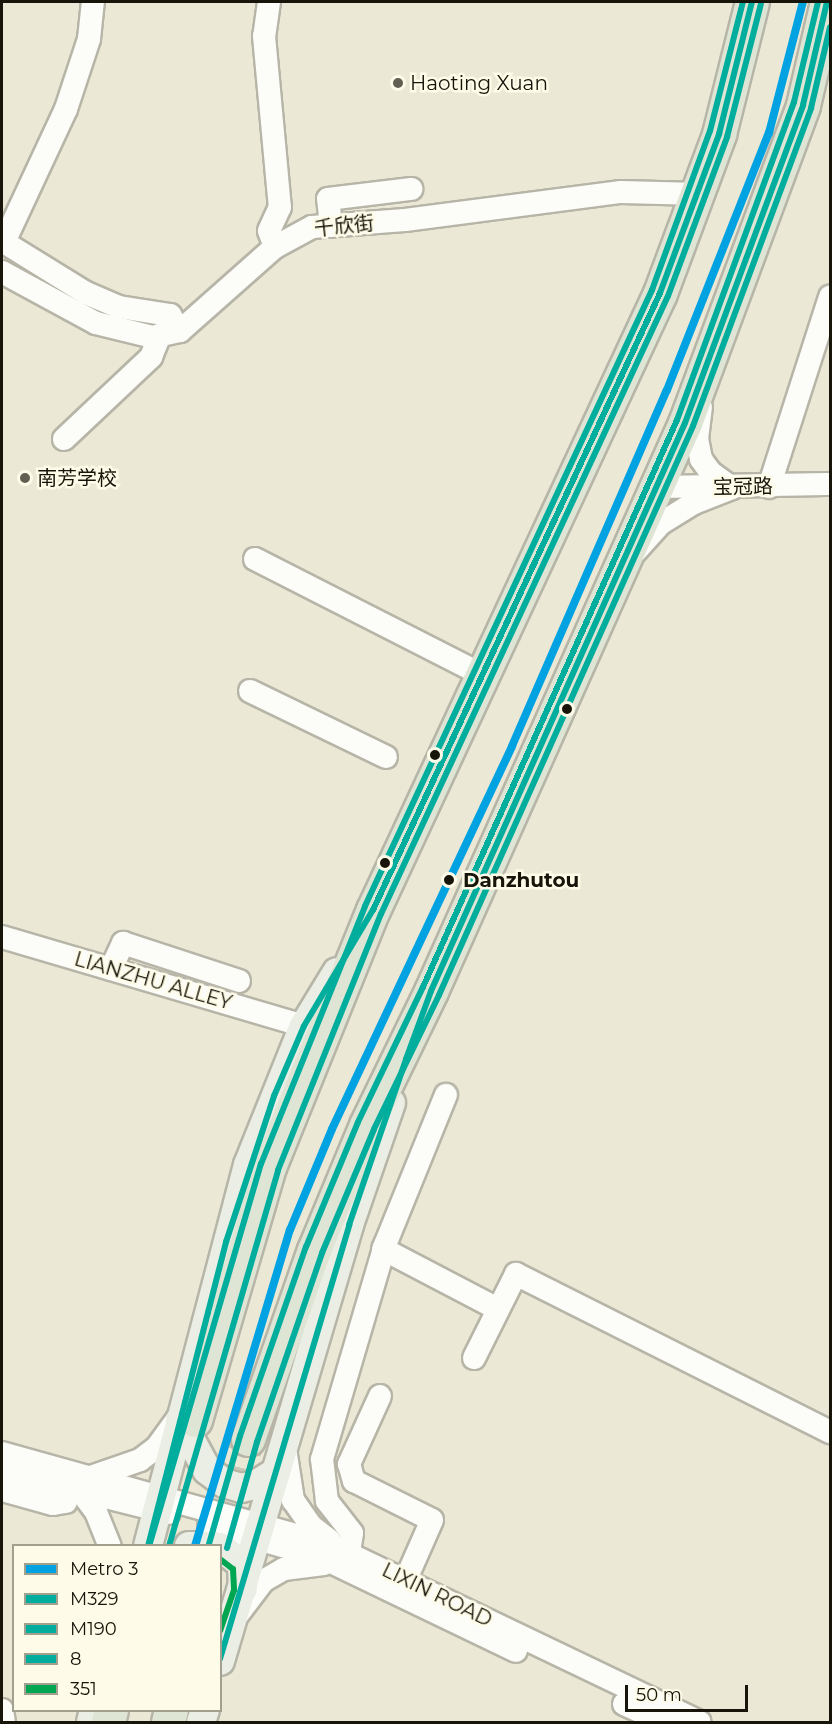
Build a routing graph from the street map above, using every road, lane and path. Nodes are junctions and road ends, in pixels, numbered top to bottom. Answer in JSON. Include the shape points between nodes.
{"nodes":[{"id":1,"x":93,"y":2,"type":"edge"},
{"id":2,"x":269,"y":2,"type":"edge"},
{"id":3,"x":752,"y":2,"type":"edge"},
{"id":4,"x":826,"y":2,"type":"edge"},
{"id":5,"x":411,"y":189,"type":"dead end"},
{"id":6,"x":700,"y":194,"type":"junction"},
{"id":7,"x":331,"y":226,"type":"junction"},
{"id":8,"x":3,"y":242,"type":"edge"},
{"id":9,"x":274,"y":247,"type":"junction"},
{"id":10,"x":2,"y":272,"type":"edge"},
{"id":11,"x":831,"y":297,"type":"edge"},
{"id":12,"x":170,"y":333,"type":"junction"},
{"id":13,"x":709,"y":362,"type":"junction"},
{"id":14,"x":64,"y":439,"type":"dead end"},
{"id":15,"x":831,"y":484,"type":"edge"},
{"id":16,"x":656,"y":487,"type":"junction"},
{"id":17,"x":769,"y":487,"type":"junction"},
{"id":18,"x":732,"y":488,"type":"junction"},
{"id":19,"x":255,"y":559,"type":"dead end"},
{"id":20,"x":607,"y":598,"type":"junction"},
{"id":21,"x":483,"y":675,"type":"junction"},
{"id":22,"x":250,"y":691,"type":"dead end"},
{"id":23,"x":386,"y":757,"type":"dead end"},
{"id":24,"x":373,"y":910,"type":"junction"},
{"id":25,"x":2,"y":937,"type":"edge"},
{"id":26,"x":111,"y":969,"type":"junction"},
{"id":27,"x":238,"y":981,"type":"dead end"},
{"id":28,"x":431,"y":991,"type":"junction"},
{"id":29,"x":304,"y":1026,"type":"junction"},
{"id":30,"x":446,"y":1095,"type":"dead end"},
{"id":31,"x":383,"y":1249,"type":"junction"},
{"id":32,"x":498,"y":1309,"type":"junction"},
{"id":33,"x":474,"y":1358,"type":"dead end"},
{"id":34,"x":380,"y":1396,"type":"dead end"},
{"id":35,"x":187,"y":1415,"type":"junction"},
{"id":36,"x":289,"y":1427,"type":"junction"},
{"id":37,"x":831,"y":1432,"type":"edge"},
{"id":38,"x":248,"y":1439,"type":"tunnel mouth"},
{"id":39,"x":2,"y":1454,"type":"edge"},
{"id":40,"x":2,"y":1471,"type":"edge"},
{"id":41,"x":276,"y":1472,"type":"junction"},
{"id":42,"x":2,"y":1490,"type":"edge"},
{"id":43,"x":79,"y":1490,"type":"junction"},
{"id":44,"x":159,"y":1502,"type":"junction"},
{"id":45,"x":258,"y":1532,"type":"junction"},
{"id":46,"x":110,"y":1544,"type":"edge"},
{"id":47,"x":148,"y":1544,"type":"edge"},
{"id":48,"x":222,"y":1549,"type":"edge"},
{"id":49,"x":341,"y":1555,"type":"junction"},
{"id":50,"x":405,"y":1579,"type":"junction"},
{"id":51,"x":243,"y":1591,"type":"junction"},
{"id":52,"x":231,"y":1628,"type":"junction"},
{"id":53,"x":222,"y":1655,"type":"edge"},
{"id":54,"x":622,"y":1694,"type":"junction"},
{"id":55,"x":2,"y":1708,"type":"edge"},
{"id":56,"x":4,"y":1722,"type":"edge"},
{"id":57,"x":663,"y":1722,"type":"edge"},
{"id":58,"x":700,"y":1722,"type":"edge"}],
"edges":[{"from":1,"to":8,"type":"street","via":[[89,39],[66,109]]},
{"from":2,"to":9,"type":"street","via":[[264,36],[280,207],[269,231]]},
{"from":3,"to":6,"type":"highway"},
{"from":4,"to":13,"type":"highway","via":[[803,105]]},
{"from":5,"to":7,"type":"street","via":[[328,199]]},
{"from":6,"to":7,"type":"street","name":"千欣街","via":[[621,192]]},
{"from":6,"to":21,"type":"highway","via":[[660,293]]},
{"from":7,"to":9,"type":"street","name":"千欣街","via":[[312,227]]},
{"from":8,"to":12,"type":"street","via":[[86,293],[119,307],[170,315]]},
{"from":9,"to":12,"type":"street","name":"千欣街"},
{"from":10,"to":12,"type":"street","via":[[96,323]]},
{"from":11,"to":17,"type":"street"},
{"from":12,"to":14,"type":"street","via":[[151,357]]},
{"from":13,"to":16,"type":"highway"},
{"from":13,"to":18,"type":"street","via":[[697,439],[711,473]]},
{"from":15,"to":17,"type":"street","name":"宝冠路"},
{"from":16,"to":18,"type":"street","name":"宝冠路"},
{"from":16,"to":20,"type":"highway"},
{"from":17,"to":18,"type":"street","name":"宝冠路"},
{"from":18,"to":20,"type":"street","via":[[694,503],[660,524],[640,544]]},
{"from":19,"to":21,"type":"street"},
{"from":20,"to":28,"type":"highway"},
{"from":21,"to":24,"type":"highway"},
{"from":22,"to":23,"type":"street"},
{"from":24,"to":29,"type":"main road"},
{"from":24,"to":35,"type":"highway","via":[[269,1167]]},
{"from":25,"to":26,"type":"street","name":"LIANZHU ALLEY"},
{"from":26,"to":27,"type":"street","via":[[123,943]]},
{"from":26,"to":29,"type":"street","name":"LIANZHU ALLEY"},
{"from":28,"to":36,"type":"main road","via":[[349,1226]]},
{"from":28,"to":38,"type":"highway","via":[[366,1125],[319,1239]]},
{"from":29,"to":35,"type":"main road","via":[[248,1165]]},
{"from":30,"to":31,"type":"street"},
{"from":31,"to":32,"type":"street"},
{"from":31,"to":49,"type":"street","via":[[322,1459],[327,1501],[352,1533]]},
{"from":32,"to":33,"type":"street"},
{"from":32,"to":37,"type":"street","via":[[516,1274]]},
{"from":34,"to":50,"type":"street","via":[[349,1464],[354,1481],[432,1520]]},
{"from":35,"to":41,"type":"main road","via":[[207,1470],[224,1483],[248,1486]]},
{"from":35,"to":43,"type":"street","via":[[140,1460]]},
{"from":35,"to":44,"type":"main road"},
{"from":36,"to":41,"type":"main road"},
{"from":36,"to":49,"type":"street","via":[[286,1461],[293,1500],[311,1526]]},
{"from":39,"to":43,"type":"street"},
{"from":40,"to":43,"type":"street"},
{"from":41,"to":45,"type":"main road"},
{"from":42,"to":43,"type":"street","via":[[53,1504]]},
{"from":43,"to":44,"type":"street","name":"LIXIN ROAD"},
{"from":43,"to":46,"type":"street","via":[[96,1512]]},
{"from":44,"to":45,"type":"street","name":"LIXIN ROAD"},
{"from":44,"to":47,"type":"main road"},
{"from":45,"to":49,"type":"street","name":"LIXIN ROAD"},
{"from":45,"to":51,"type":"main road"},
{"from":48,"to":51,"type":"main road","via":[[242,1564]]},
{"from":49,"to":50,"type":"street","name":"LIXIN ROAD"},
{"from":49,"to":52,"type":"street","via":[[275,1574],[246,1601]]},
{"from":49,"to":54,"type":"street","name":"LIXIN ROAD"},
{"from":50,"to":54,"type":"street","name":"LIXIN ROAD"},
{"from":51,"to":52,"type":"main road"},
{"from":52,"to":53,"type":"main road"},
{"from":54,"to":57,"type":"street","name":"LIXIN ROAD"},
{"from":54,"to":58,"type":"street","name":"LIXIN ROAD"},
{"from":55,"to":56,"type":"street"}]}
